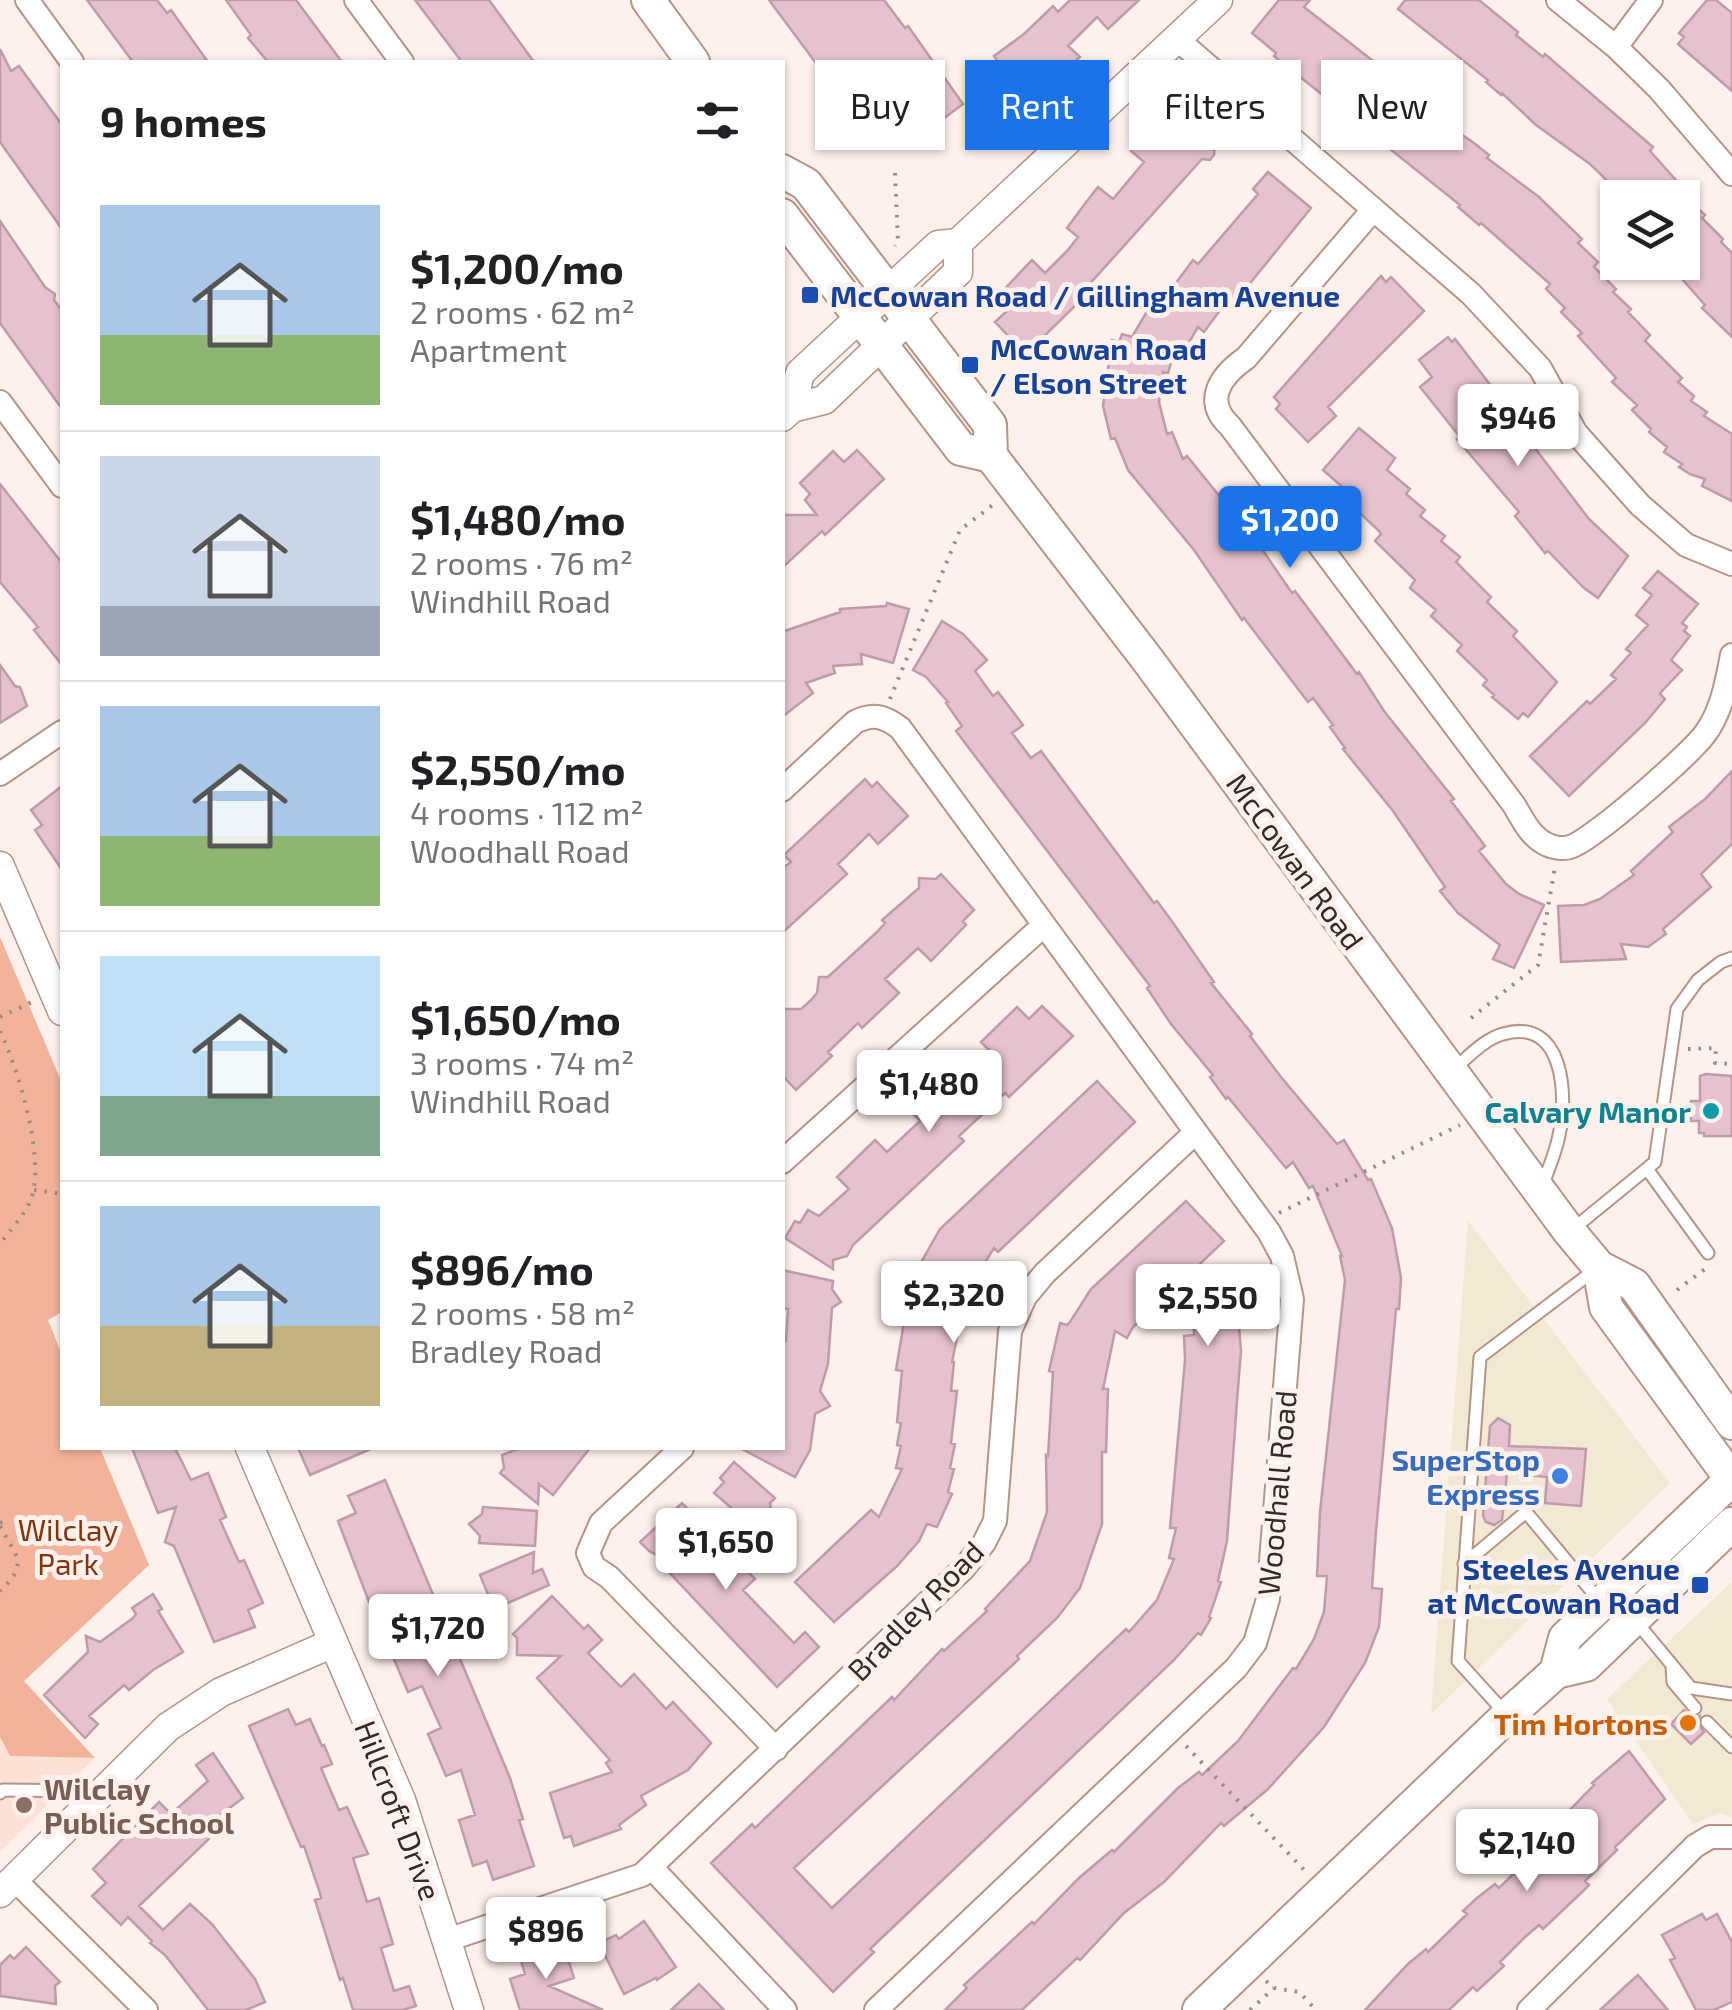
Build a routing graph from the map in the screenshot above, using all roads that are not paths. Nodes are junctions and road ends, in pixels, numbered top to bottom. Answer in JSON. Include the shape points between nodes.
{"nodes":[{"id":1,"x":27,"y":0,"type":"edge"},
{"id":2,"x":356,"y":0,"type":"edge"},
{"id":3,"x":648,"y":0,"type":"edge"},
{"id":4,"x":1218,"y":0,"type":"edge"},
{"id":5,"x":1558,"y":0,"type":"edge"},
{"id":6,"x":1650,"y":0,"type":"edge"},
{"id":7,"x":1177,"y":39,"type":"junction"},
{"id":8,"x":1616,"y":47,"type":"junction"},
{"id":9,"x":71,"y":60,"type":"edge"},
{"id":10,"x":401,"y":60,"type":"edge"},
{"id":11,"x":692,"y":60,"type":"edge"},
{"id":12,"x":785,"y":173,"type":"edge"},
{"id":13,"x":1732,"y":174,"type":"edge"},
{"id":14,"x":1372,"y":211,"type":"junction"},
{"id":15,"x":785,"y":219,"type":"edge"},
{"id":16,"x":958,"y":243,"type":"junction"},
{"id":17,"x":888,"y":292,"type":"junction"},
{"id":18,"x":862,"y":316,"type":"junction"},
{"id":19,"x":909,"y":319,"type":"junction"},
{"id":20,"x":883,"y":344,"type":"junction"},
{"id":21,"x":0,"y":402,"type":"edge"},
{"id":22,"x":787,"y":413,"type":"edge"},
{"id":23,"x":991,"y":456,"type":"junction"},
{"id":24,"x":60,"y":483,"type":"edge"},
{"id":25,"x":1732,"y":564,"type":"edge"},
{"id":26,"x":1732,"y":655,"type":"edge"},
{"id":27,"x":60,"y":733,"type":"edge"},
{"id":28,"x":0,"y":774,"type":"edge"},
{"id":29,"x":785,"y":787,"type":"edge"},
{"id":30,"x":0,"y":866,"type":"edge"},
{"id":31,"x":1044,"y":925,"type":"junction"},
{"id":32,"x":1732,"y":958,"type":"edge"},
{"id":33,"x":60,"y":1005,"type":"edge"},
{"id":34,"x":1452,"y":1071,"type":"junction"},
{"id":35,"x":1196,"y":1132,"type":"junction"},
{"id":36,"x":785,"y":1159,"type":"edge"},
{"id":37,"x":1647,"y":1169,"type":"junction"},
{"id":38,"x":1540,"y":1192,"type":"junction"},
{"id":39,"x":1570,"y":1232,"type":"junction"},
{"id":40,"x":1708,"y":1253,"type":"dead end"},
{"id":41,"x":1599,"y":1267,"type":"junction"},
{"id":42,"x":1732,"y":1424,"type":"edge"},
{"id":43,"x":251,"y":1450,"type":"edge"},
{"id":44,"x":680,"y":1450,"type":"edge"},
{"id":45,"x":1732,"y":1480,"type":"edge"},
{"id":46,"x":1732,"y":1524,"type":"edge"},
{"id":47,"x":1464,"y":1564,"type":"junction"},
{"id":48,"x":1602,"y":1603,"type":"junction"},
{"id":49,"x":1633,"y":1618,"type":"junction"},
{"id":50,"x":333,"y":1643,"type":"junction"},
{"id":51,"x":1672,"y":1665,"type":"junction"},
{"id":52,"x":1556,"y":1672,"type":"junction"},
{"id":53,"x":1732,"y":1694,"type":"edge"},
{"id":54,"x":1695,"y":1708,"type":"dead end"},
{"id":55,"x":1507,"y":1716,"type":"junction"},
{"id":56,"x":1707,"y":1722,"type":"dead end"},
{"id":57,"x":1732,"y":1747,"type":"edge"},
{"id":58,"x":776,"y":1749,"type":"junction"},
{"id":59,"x":102,"y":1791,"type":"junction"},
{"id":60,"x":0,"y":1794,"type":"edge"},
{"id":61,"x":1732,"y":1836,"type":"edge"},
{"id":62,"x":651,"y":1867,"type":"junction"},
{"id":63,"x":7,"y":1886,"type":"edge"},
{"id":64,"x":446,"y":1940,"type":"junction"},
{"id":65,"x":146,"y":2010,"type":"edge"},
{"id":66,"x":469,"y":2010,"type":"edge"},
{"id":67,"x":785,"y":2010,"type":"edge"},
{"id":68,"x":876,"y":2010,"type":"edge"},
{"id":69,"x":1200,"y":2010,"type":"edge"},
{"id":70,"x":1529,"y":2010,"type":"edge"}],
"edges":[{"from":1,"to":9,"type":"street"},
{"from":2,"to":10,"type":"street"},
{"from":3,"to":11,"type":"main road"},
{"from":4,"to":7,"type":"street"},
{"from":5,"to":8,"type":"street"},
{"from":6,"to":8,"type":"street"},
{"from":7,"to":14,"type":"street"},
{"from":7,"to":16,"type":"street"},
{"from":8,"to":13,"type":"street"},
{"from":12,"to":17,"type":"main road","name":"McCowan Road","via":[[806,184]]},
{"from":14,"to":25,"type":"street","via":[[1436,261],[1540,368],[1576,433],[1640,506],[1686,545]]},
{"from":14,"to":26,"type":"street","via":[[1224,378],[1218,415],[1530,832],[1557,847],[1590,838],[1705,734],[1726,690]]},
{"from":15,"to":18,"type":"main road","name":"McCowan Road"},
{"from":16,"to":17,"type":"street","via":[[938,245]]},
{"from":16,"to":19,"type":"street","via":[[958,272]]},
{"from":17,"to":18,"type":"street"},
{"from":17,"to":19,"type":"main road","name":"McCowan Road"},
{"from":18,"to":20,"type":"main road","name":"McCowan Road"},
{"from":18,"to":22,"type":"street","via":[[800,374]]},
{"from":19,"to":20,"type":"street"},
{"from":19,"to":23,"type":"main road","name":"McCowan Road","via":[[990,425]]},
{"from":20,"to":22,"type":"street","via":[[824,400]]},
{"from":20,"to":23,"type":"main road","name":"McCowan Road","via":[[960,449]]},
{"from":21,"to":24,"type":"street"},
{"from":23,"to":34,"type":"main road","name":"McCowan Road"},
{"from":27,"to":28,"type":"street"},
{"from":29,"to":31,"type":"street","name":"Woodhall Road","via":[[855,722],[881,716],[900,728]]},
{"from":30,"to":33,"type":"street"},
{"from":31,"to":35,"type":"street","name":"Woodhall Road"},
{"from":31,"to":36,"type":"street"},
{"from":32,"to":37,"type":"lane","via":[[1698,980],[1678,1009],[1655,1162]]},
{"from":34,"to":38,"type":"main road","name":"McCowan Road"},
{"from":34,"to":38,"type":"lane","via":[[1506,1032],[1534,1036],[1552,1049],[1562,1083],[1560,1134]]},
{"from":35,"to":58,"type":"street","name":"Bradley Road","via":[[1025,1298],[1010,1331],[1000,1494],[984,1543]]},
{"from":35,"to":68,"type":"street","name":"Woodhall Road","via":[[1276,1243],[1290,1286],[1270,1580],[1260,1628],[1236,1668]]},
{"from":37,"to":39,"type":"lane"},
{"from":37,"to":40,"type":"lane"},
{"from":38,"to":39,"type":"main road","name":"McCowan Road"},
{"from":39,"to":41,"type":"main road","name":"McCowan Road"},
{"from":41,"to":42,"type":"main road","name":"McCowan Road","via":[[1634,1285]]},
{"from":41,"to":45,"type":"main road","name":"McCowan Road","via":[[1606,1306]]},
{"from":41,"to":47,"type":"lane","via":[[1480,1357]]},
{"from":43,"to":50,"type":"street","name":"Hillcroft Drive"},
{"from":44,"to":58,"type":"street","via":[[601,1523],[588,1553],[594,1567]]},
{"from":45,"to":48,"type":"main road"},
{"from":46,"to":49,"type":"main road"},
{"from":47,"to":48,"type":"lane","via":[[1526,1512]]},
{"from":47,"to":55,"type":"lane","via":[[1458,1661]]},
{"from":48,"to":52,"type":"main road","via":[[1565,1638]]},
{"from":49,"to":51,"type":"lane"},
{"from":49,"to":52,"type":"main road","via":[[1586,1665]]},
{"from":50,"to":59,"type":"street","via":[[205,1700],[168,1726]]},
{"from":50,"to":64,"type":"street","name":"Hillcroft Drive","via":[[400,1800]]},
{"from":51,"to":53,"type":"lane","via":[[1690,1688]]},
{"from":51,"to":54,"type":"lane","via":[[1674,1682]]},
{"from":52,"to":55,"type":"main road"},
{"from":55,"to":69,"type":"main road"},
{"from":56,"to":57,"type":"lane"},
{"from":58,"to":62,"type":"street","name":"Bradley Road"},
{"from":59,"to":60,"type":"lane"},
{"from":59,"to":63,"type":"street"},
{"from":61,"to":70,"type":"street","via":[[1694,1846]]},
{"from":62,"to":64,"type":"street","name":"Bradley Road","via":[[631,1880]]},
{"from":62,"to":67,"type":"street"},
{"from":63,"to":65,"type":"street"},
{"from":64,"to":66,"type":"street","name":"Hillcroft Drive"}]}
